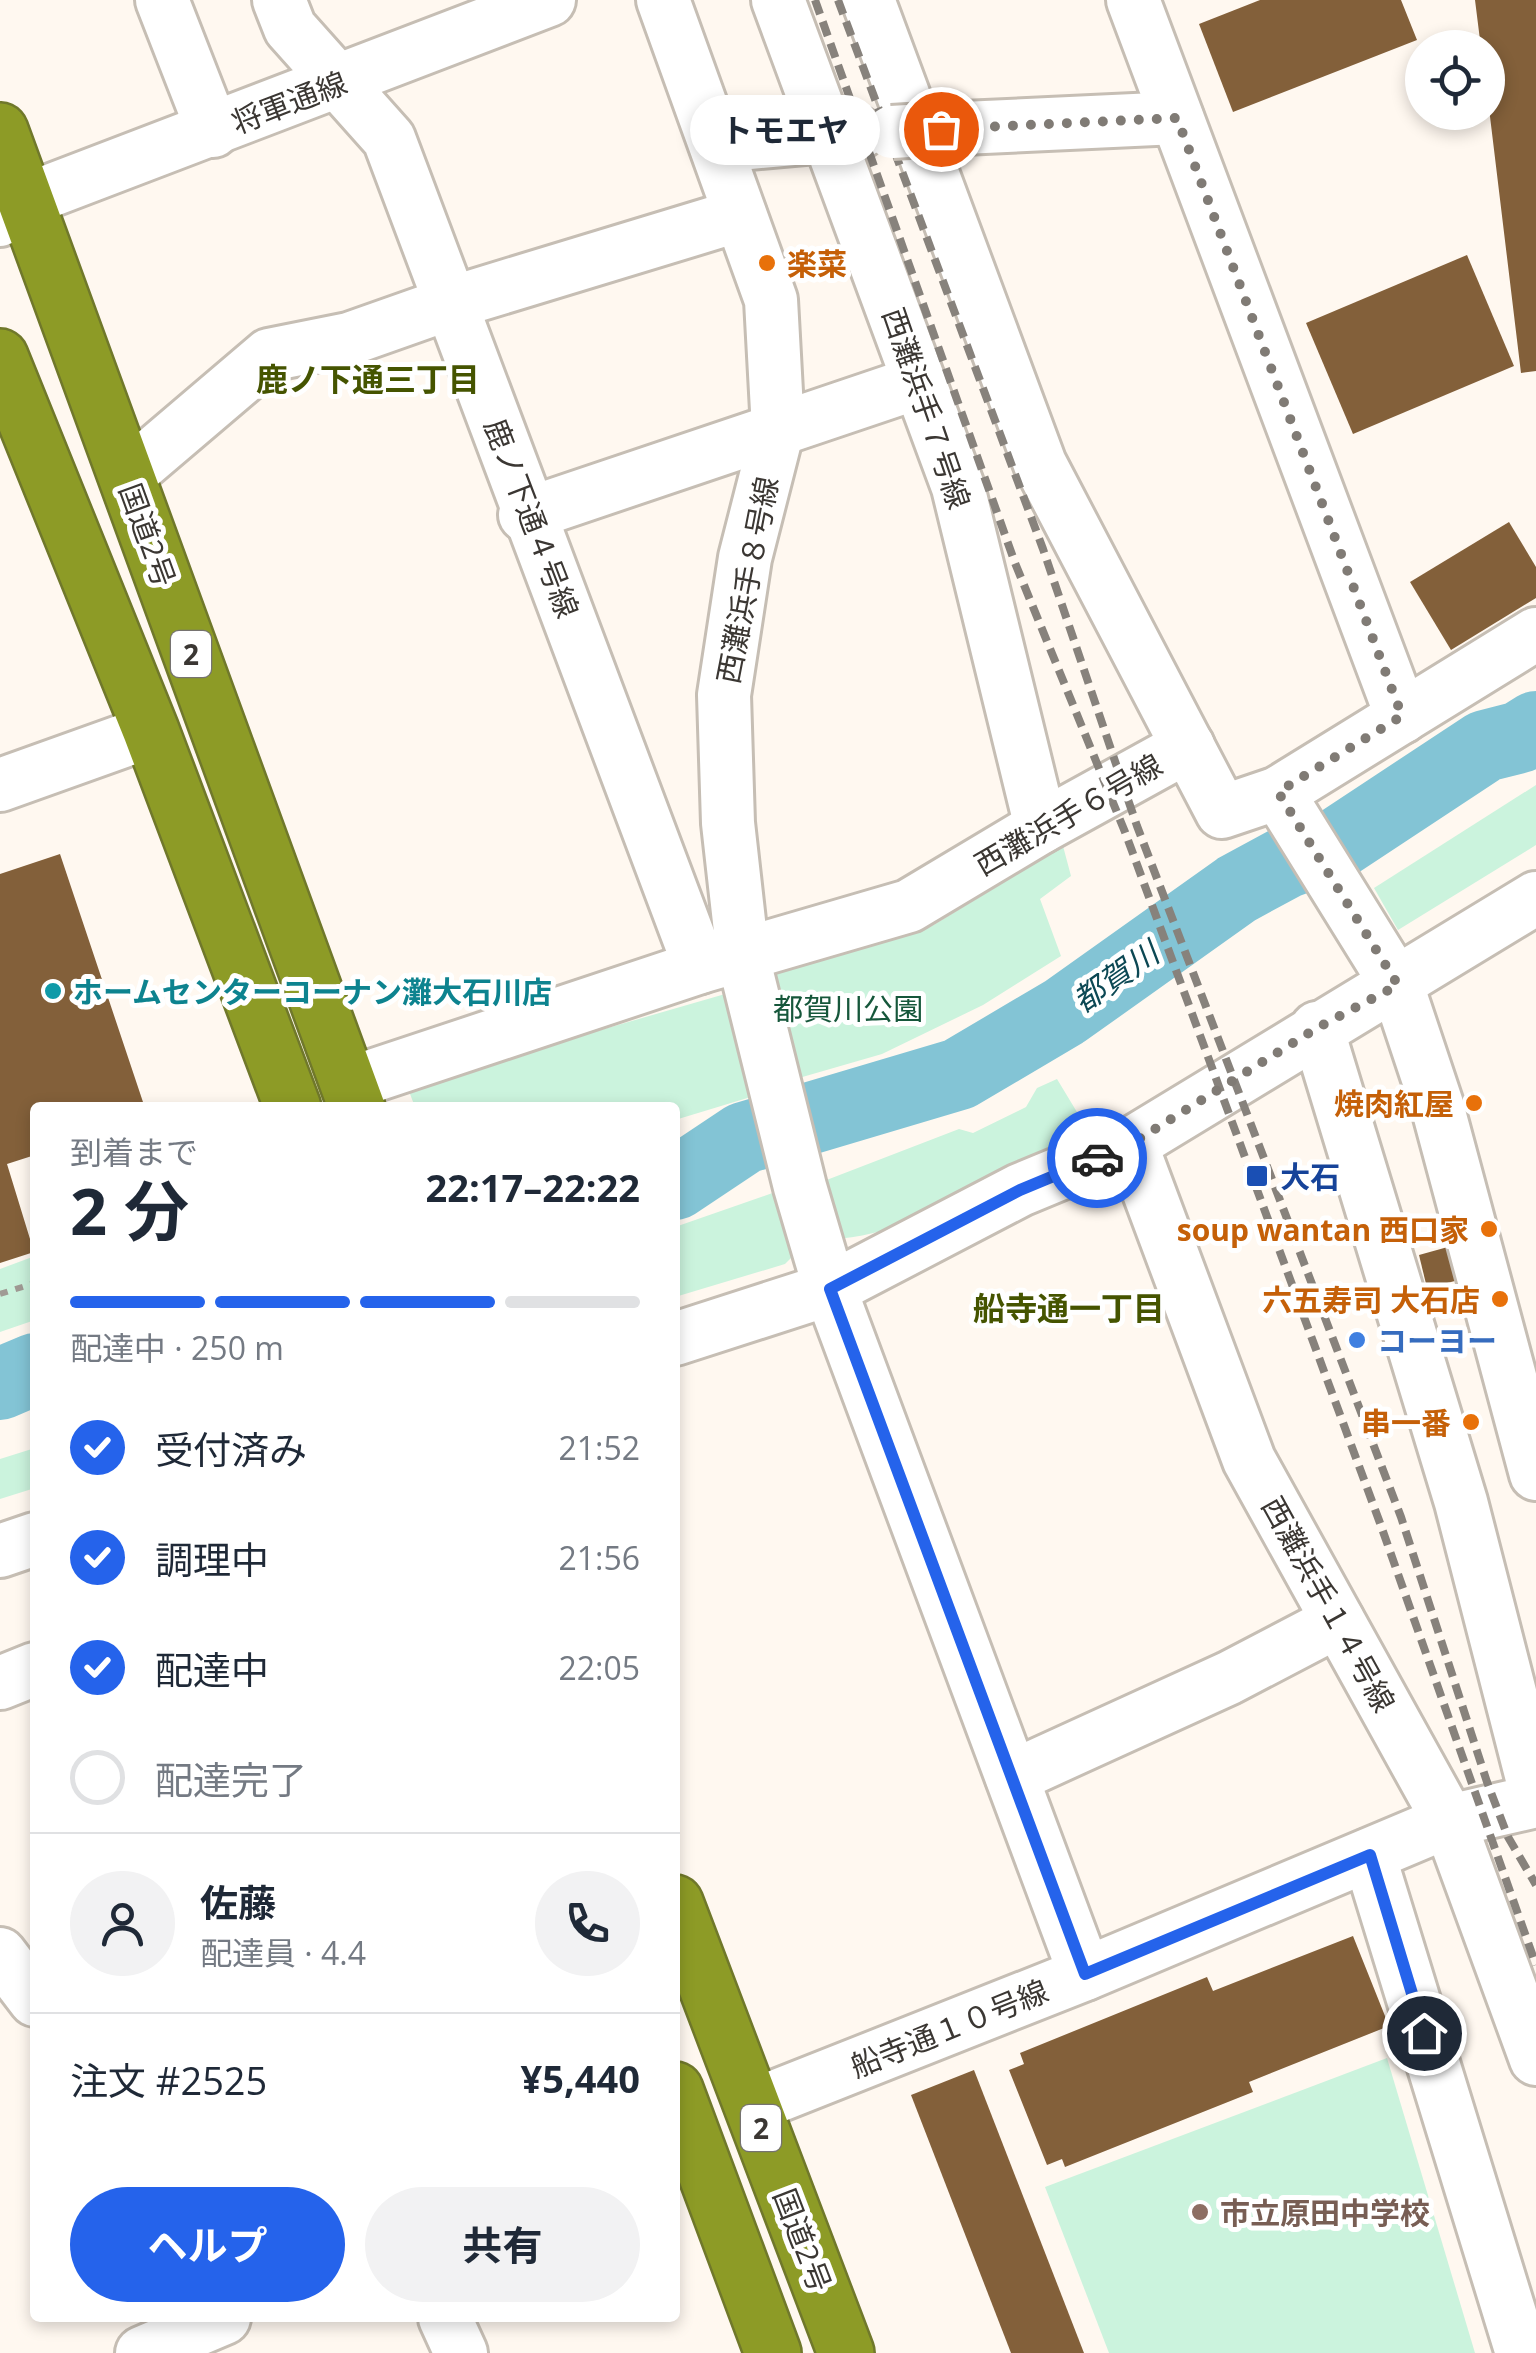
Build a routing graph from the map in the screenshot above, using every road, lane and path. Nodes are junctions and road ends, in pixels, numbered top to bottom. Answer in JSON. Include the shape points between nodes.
{"nodes":[{"id":1,"x":162,"y":0,"type":"edge"},
{"id":2,"x":279,"y":0,"type":"edge"},
{"id":3,"x":549,"y":0,"type":"edge"},
{"id":4,"x":663,"y":0,"type":"edge"},
{"id":5,"x":778,"y":0,"type":"edge"},
{"id":6,"x":868,"y":0,"type":"edge"},
{"id":7,"x":1133,"y":0,"type":"edge"},
{"id":8,"x":343,"y":82,"type":"junction"},
{"id":9,"x":1177,"y":118,"type":"junction"},
{"id":10,"x":0,"y":131,"type":"edge"},
{"id":11,"x":212,"y":131,"type":"junction"},
{"id":12,"x":828,"y":135,"type":"junction"},
{"id":13,"x":716,"y":146,"type":"junction"},
{"id":14,"x":9,"y":208,"type":"edge"},
{"id":15,"x":740,"y":215,"type":"junction"},
{"id":16,"x":452,"y":303,"type":"junction"},
{"id":17,"x":0,"y":357,"type":"edge"},
{"id":18,"x":919,"y":382,"type":"junction"},
{"id":19,"x":778,"y":429,"type":"junction"},
{"id":20,"x":126,"y":476,"type":"junction"},
{"id":21,"x":528,"y":514,"type":"junction"},
{"id":22,"x":1536,"y":634,"type":"edge"},
{"id":23,"x":1402,"y":716,"type":"junction"},
{"id":24,"x":151,"y":731,"type":"junction"},
{"id":25,"x":1188,"y":746,"type":"junction"},
{"id":26,"x":0,"y":785,"type":"edge"},
{"id":27,"x":1284,"y":803,"type":"junction"},
{"id":28,"x":1040,"y":827,"type":"junction"},
{"id":29,"x":1536,"y":898,"type":"edge"},
{"id":30,"x":722,"y":962,"type":"junction"},
{"id":31,"x":1398,"y":985,"type":"junction"},
{"id":32,"x":1317,"y":1028,"type":"junction"},
{"id":33,"x":352,"y":1096,"type":"edge"},
{"id":34,"x":291,"y":1102,"type":"edge"},
{"id":35,"x":1131,"y":1144,"type":"junction"},
{"id":36,"x":30,"y":1285,"type":"edge"},
{"id":37,"x":830,"y":1289,"type":"junction"},
{"id":38,"x":0,"y":1294,"type":"edge"},
{"id":39,"x":1513,"y":1306,"type":"edge"},
{"id":40,"x":680,"y":1337,"type":"edge"},
{"id":41,"x":1536,"y":1474,"type":"edge"},
{"id":42,"x":30,"y":1541,"type":"edge"},
{"id":43,"x":0,"y":1551,"type":"edge"},
{"id":44,"x":1338,"y":1621,"type":"junction"},
{"id":45,"x":30,"y":1671,"type":"edge"},
{"id":46,"x":0,"y":1683,"type":"edge"},
{"id":47,"x":1012,"y":1776,"type":"junction"},
{"id":48,"x":1536,"y":1797,"type":"edge"},
{"id":49,"x":1449,"y":1821,"type":"junction"},
{"id":50,"x":1370,"y":1855,"type":"junction"},
{"id":51,"x":680,"y":1916,"type":"edge"},
{"id":52,"x":0,"y":1954,"type":"edge"},
{"id":53,"x":1085,"y":1974,"type":"junction"},
{"id":54,"x":30,"y":1993,"type":"edge"},
{"id":55,"x":1536,"y":2059,"type":"edge"},
{"id":56,"x":752,"y":2106,"type":"junction"},
{"id":57,"x":680,"y":2118,"type":"edge"},
{"id":58,"x":447,"y":2322,"type":"edge"},
{"id":59,"x":461,"y":2353,"type":"edge"},
{"id":60,"x":773,"y":2353,"type":"edge"},
{"id":61,"x":846,"y":2353,"type":"edge"},
{"id":62,"x":1522,"y":2353,"type":"edge"}],
"edges":[{"from":1,"to":11,"type":"street"},
{"from":2,"to":8,"type":"street","name":"鹿ノ下通４号線","via":[[290,28]]},
{"from":3,"to":8,"type":"street","name":"将軍通線"},
{"from":4,"to":13,"type":"street","name":"西灘浜手８号線"},
{"from":5,"to":12,"type":"street","name":"西灘浜手７号線"},
{"from":6,"to":25,"type":"street","name":"西灘浜手６号線","via":[[1040,464]]},
{"from":7,"to":9,"type":"street"},
{"from":8,"to":11,"type":"street","name":"将軍通線"},
{"from":8,"to":16,"type":"street","name":"鹿ノ下通４号線","via":[[390,139]]},
{"from":9,"to":12,"type":"street"},
{"from":9,"to":23,"type":"street"},
{"from":10,"to":14,"type":"highway","name":"国道2号","number":"2"},
{"from":11,"to":14,"type":"street","name":"将軍通線"},
{"from":12,"to":13,"type":"street"},
{"from":12,"to":18,"type":"street","name":"西灘浜手７号線"},
{"from":13,"to":15,"type":"street","name":"西灘浜手８号線"},
{"from":14,"to":20,"type":"highway","name":"国道2号","number":"2"},
{"from":15,"to":16,"type":"street"},
{"from":15,"to":19,"type":"street","name":"西灘浜手８号線","via":[[771,300]]},
{"from":16,"to":20,"type":"street","via":[[349,339],[269,355]]},
{"from":16,"to":21,"type":"street","name":"鹿ノ下通４号線"},
{"from":17,"to":24,"type":"highway","number":"2"},
{"from":18,"to":19,"type":"street"},
{"from":18,"to":28,"type":"street","name":"西灘浜手７号線","via":[[958,488]]},
{"from":19,"to":21,"type":"street"},
{"from":19,"to":30,"type":"street","name":"西灘浜手８号線","via":[[745,558],[724,695]]},
{"from":20,"to":33,"type":"highway","name":"国道2号","number":"2"},
{"from":21,"to":30,"type":"street","name":"鹿ノ下通４号線"},
{"from":22,"to":23,"type":"street"},
{"from":23,"to":27,"type":"street"},
{"from":24,"to":26,"type":"street"},
{"from":24,"to":34,"type":"highway","number":"2"},
{"from":25,"to":27,"type":"street","via":[[1222,812]]},
{"from":25,"to":28,"type":"street","name":"西灘浜手６号線"},
{"from":27,"to":31,"type":"street"},
{"from":28,"to":30,"type":"street","name":"西灘浜手６号線","via":[[909,906]]},
{"from":29,"to":31,"type":"street"},
{"from":30,"to":33,"type":"street","name":"西灘浜手６号線"},
{"from":30,"to":37,"type":"street","name":"西灘浜手８号線"},
{"from":31,"to":32,"type":"street"},
{"from":31,"to":39,"type":"street"},
{"from":32,"to":35,"type":"street"},
{"from":32,"to":48,"type":"street","via":[[1461,1502]]},
{"from":35,"to":37,"type":"street","via":[[1020,1190]]},
{"from":35,"to":44,"type":"street","name":"西灘浜手１４号線","via":[[1249,1460]]},
{"from":36,"to":38,"type":"path"},
{"from":37,"to":40,"type":"street"},
{"from":37,"to":47,"type":"street","name":"西灘浜手８号線"},
{"from":39,"to":41,"type":"street"},
{"from":42,"to":43,"type":"street"},
{"from":44,"to":47,"type":"street"},
{"from":44,"to":49,"type":"street","name":"西灘浜手１４号線"},
{"from":45,"to":46,"type":"street"},
{"from":47,"to":53,"type":"street","name":"西灘浜手８号線"},
{"from":48,"to":49,"type":"street","name":"船寺通１０号線"},
{"from":49,"to":50,"type":"street","name":"船寺通１０号線"},
{"from":49,"to":55,"type":"street","name":"西灘浜手１４号線"},
{"from":50,"to":53,"type":"street","name":"船寺通１０号線"},
{"from":50,"to":62,"type":"street"},
{"from":51,"to":56,"type":"highway","name":"国道2号","number":"2"},
{"from":52,"to":54,"type":"street"},
{"from":53,"to":56,"type":"street","name":"船寺通１０号線"},
{"from":56,"to":61,"type":"highway","name":"国道2号","number":"2"},
{"from":57,"to":60,"type":"highway","number":"2"},
{"from":58,"to":59,"type":"street"}]}
